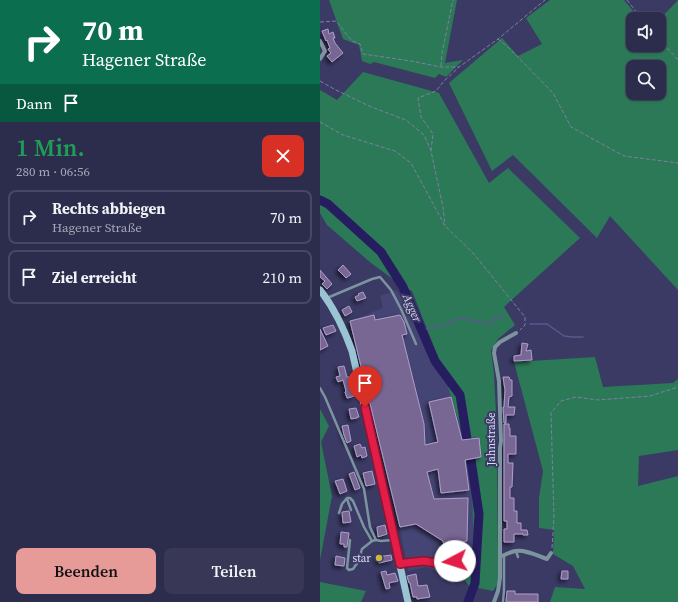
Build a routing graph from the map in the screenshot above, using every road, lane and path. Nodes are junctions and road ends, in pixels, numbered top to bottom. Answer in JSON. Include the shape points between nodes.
{"nodes":[{"id":1,"x":453,"y":0,"type":"edge"},
{"id":2,"x":545,"y":0,"type":"edge"},
{"id":3,"x":627,"y":0,"type":"edge"},
{"id":4,"x":636,"y":12,"type":"edge"},
{"id":5,"x":320,"y":22,"type":"edge"},
{"id":6,"x":498,"y":39,"type":"junction"},
{"id":7,"x":320,"y":41,"type":"edge"},
{"id":8,"x":666,"y":47,"type":"edge"},
{"id":9,"x":320,"y":59,"type":"edge"},
{"id":10,"x":678,"y":60,"type":"edge"},
{"id":11,"x":441,"y":67,"type":"junction"},
{"id":12,"x":459,"y":67,"type":"junction"},
{"id":13,"x":320,"y":81,"type":"edge"},
{"id":14,"x":320,"y":122,"type":"edge"},
{"id":15,"x":431,"y":151,"type":"junction"},
{"id":16,"x":678,"y":163,"type":"edge"},
{"id":17,"x":445,"y":226,"type":"junction"},
{"id":18,"x":320,"y":290,"type":"edge"},
{"id":19,"x":326,"y":298,"type":"junction"},
{"id":20,"x":516,"y":333,"type":"joint"},
{"id":21,"x":416,"y":344,"type":"dead end"},
{"id":22,"x":678,"y":387,"type":"edge"},
{"id":23,"x":320,"y":388,"type":"edge"},
{"id":24,"x":347,"y":498,"type":"junction"},
{"id":25,"x":351,"y":510,"type":"dead end"},
{"id":26,"x":339,"y":513,"type":"dead end"},
{"id":27,"x":395,"y":539,"type":"junction"},
{"id":28,"x":350,"y":540,"type":"dead end"},
{"id":29,"x":374,"y":541,"type":"junction"},
{"id":30,"x":516,"y":551,"type":"junction"},
{"id":31,"x":551,"y":553,"type":"joint"},
{"id":32,"x":502,"y":556,"type":"junction"},
{"id":33,"x":518,"y":557,"type":"dead end"},
{"id":34,"x":468,"y":558,"type":"dead end"},
{"id":35,"x":400,"y":564,"type":"junction"},
{"id":36,"x":442,"y":564,"type":"junction"},
{"id":37,"x":461,"y":571,"type":"dead end"},
{"id":38,"x":408,"y":602,"type":"edge"},
{"id":39,"x":494,"y":602,"type":"edge"},
{"id":40,"x":503,"y":602,"type":"edge"}],
"edges":[{"from":1,"to":11,"type":"path"},
{"from":2,"to":6,"type":"path"},
{"from":3,"to":4,"type":"path"},
{"from":5,"to":11,"type":"path","via":[[336,21],[352,41],[360,44],[363,54]]},
{"from":6,"to":12,"type":"path"},
{"from":6,"to":16,"type":"path","via":[[553,94],[571,127],[624,156]]},
{"from":7,"to":9,"type":"street","via":[[325,51]]},
{"from":8,"to":10,"type":"path"},
{"from":11,"to":12,"type":"path"},
{"from":12,"to":15,"type":"path","via":[[436,91],[418,98],[421,117],[433,134]]},
{"from":13,"to":15,"type":"path","via":[[369,106],[406,120],[424,135]]},
{"from":14,"to":17,"type":"path","via":[[343,135],[395,151],[411,163]]},
{"from":15,"to":17,"type":"path"},
{"from":17,"to":20,"type":"path","via":[[473,253],[525,317],[525,325]]},
{"from":18,"to":19,"type":"main road"},
{"from":19,"to":21,"type":"lane","via":[[380,277],[391,290]]},
{"from":19,"to":27,"type":"main road","via":[[338,317],[352,352]]},
{"from":20,"to":32,"type":"street","name":"Jahnstraße","via":[[500,342],[494,353],[499,382]]},
{"from":22,"to":31,"type":"path","via":[[650,396],[598,400],[576,397],[561,401],[551,413],[554,518]]},
{"from":23,"to":29,"type":"lane","via":[[364,489]]},
{"from":24,"to":25,"type":"lane"},
{"from":24,"to":26,"type":"lane"},
{"from":24,"to":29,"type":"lane","via":[[353,501],[361,521]]},
{"from":27,"to":29,"type":"lane"},
{"from":27,"to":35,"type":"main road"},
{"from":28,"to":29,"type":"lane","via":[[347,568],[349,570],[358,562],[362,549]]},
{"from":30,"to":31,"type":"street","via":[[525,551],[547,559]]},
{"from":30,"to":32,"type":"street"},
{"from":30,"to":33,"type":"lane"},
{"from":32,"to":39,"type":"street","name":"Jahnstraße","via":[[498,591]]},
{"from":32,"to":40,"type":"lane"},
{"from":34,"to":36,"type":"lane"},
{"from":35,"to":36,"type":"lane","via":[[424,561]]},
{"from":35,"to":38,"type":"main road"},
{"from":36,"to":37,"type":"lane","via":[[447,567],[448,573]]}]}
